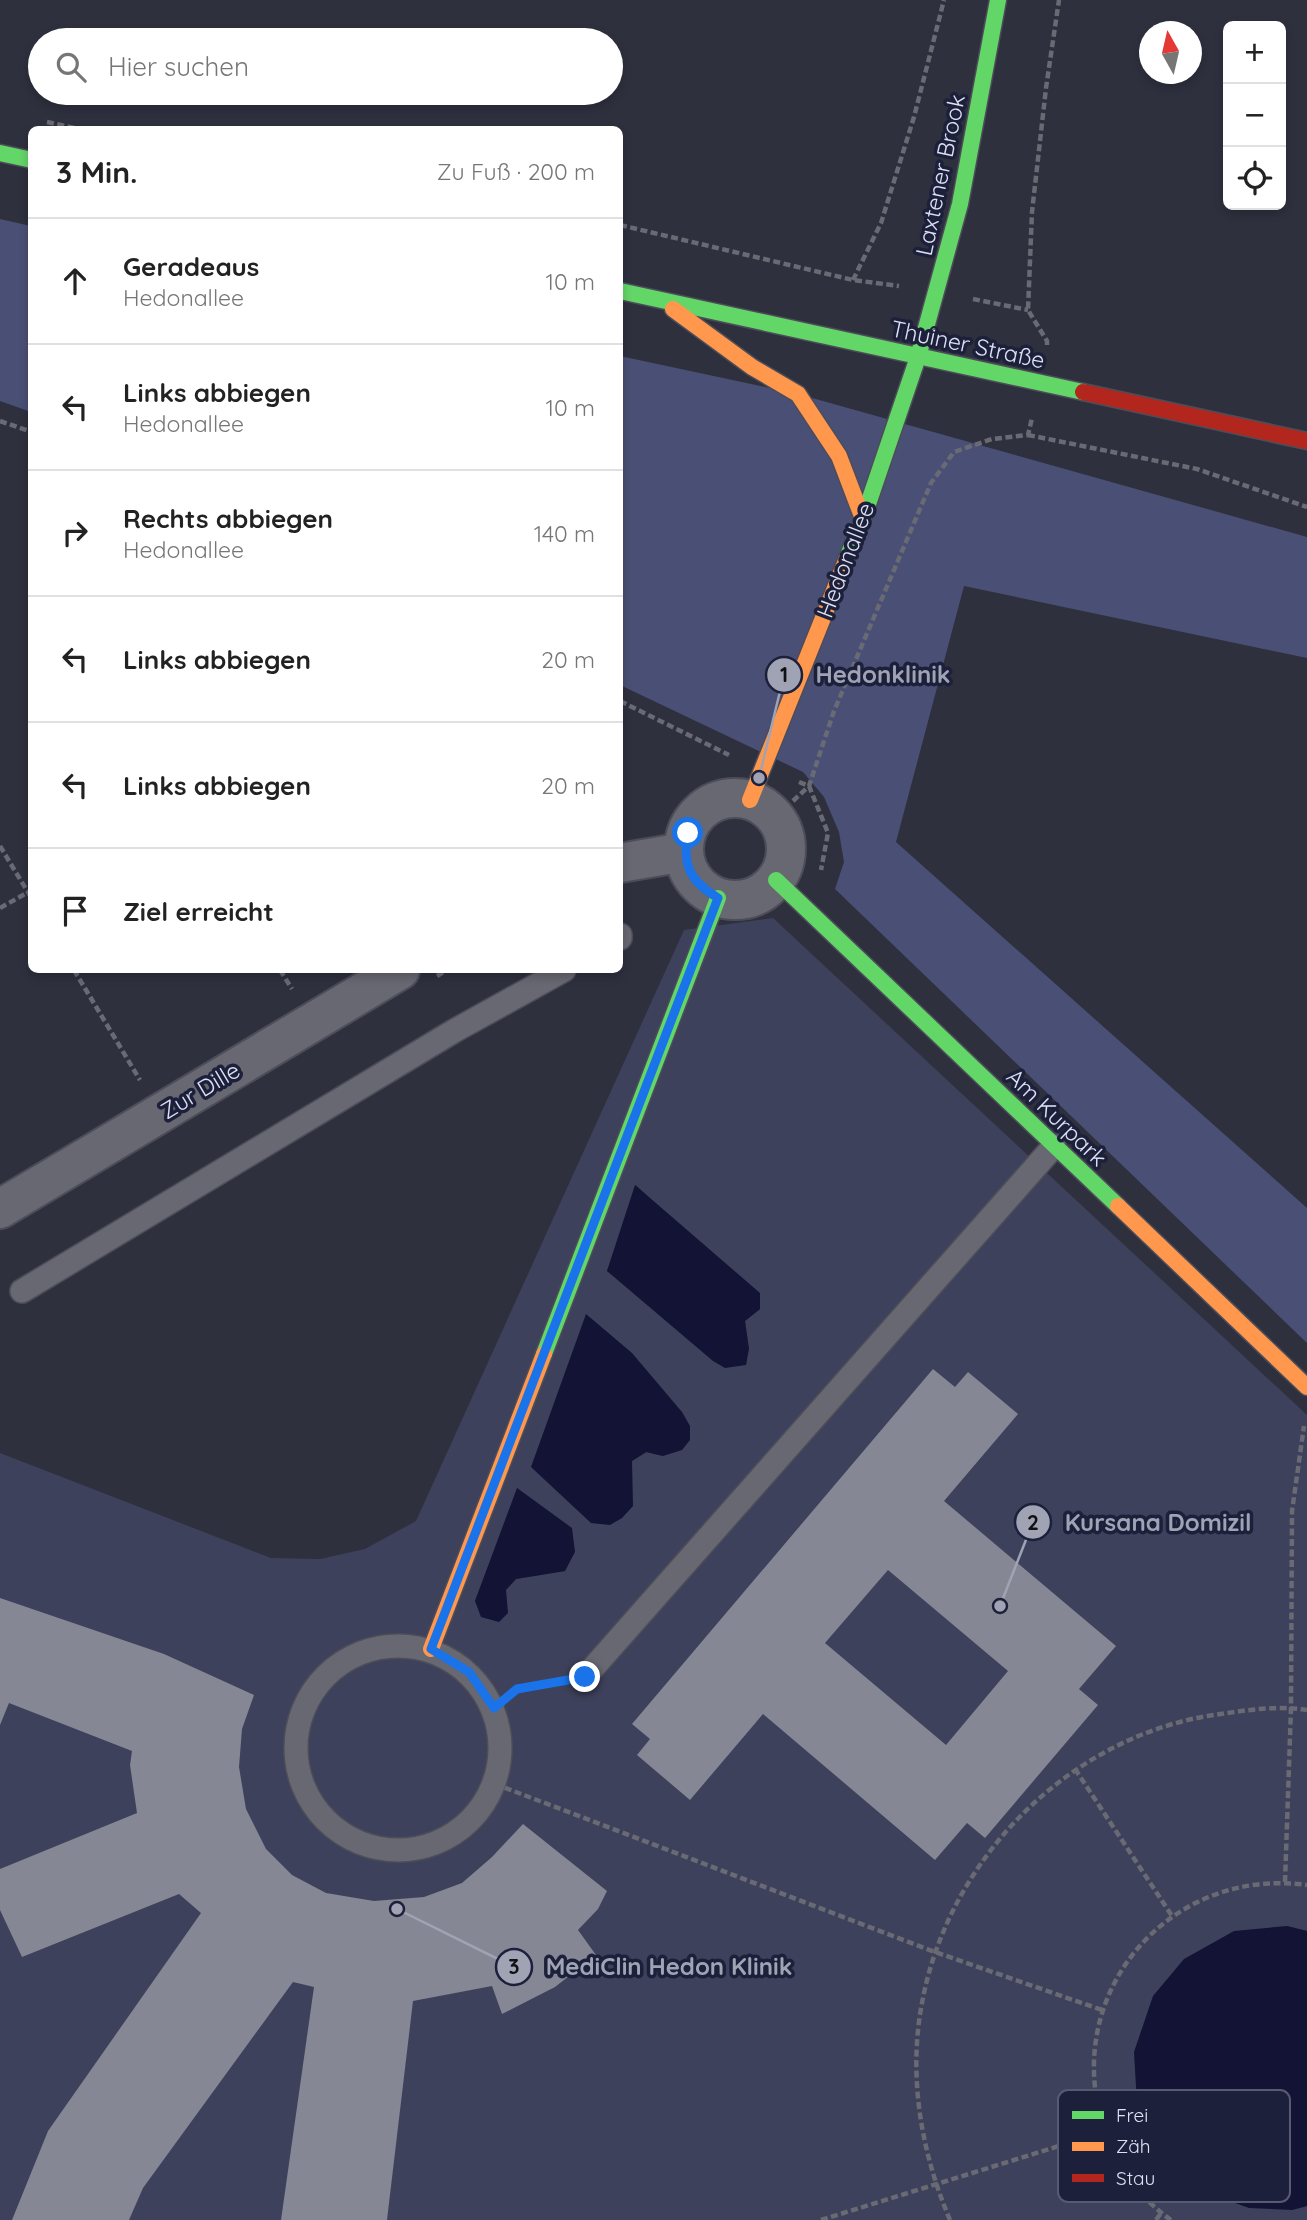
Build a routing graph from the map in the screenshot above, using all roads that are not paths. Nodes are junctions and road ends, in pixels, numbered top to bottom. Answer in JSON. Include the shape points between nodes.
{"nodes":[{"id":1,"x":998,"y":0,"type":"edge"},
{"id":2,"x":0,"y":153,"type":"edge"},
{"id":3,"x":28,"y":159,"type":"edge"},
{"id":4,"x":623,"y":292,"type":"edge"},
{"id":5,"x":660,"y":300,"type":"junction"},
{"id":6,"x":918,"y":357,"type":"junction"},
{"id":7,"x":1307,"y":440,"type":"edge"},
{"id":8,"x":863,"y":519,"type":"junction"},
{"id":9,"x":756,"y":783,"type":"junction"},
{"id":10,"x":684,"y":852,"type":"junction"},
{"id":11,"x":623,"y":862,"type":"edge"},
{"id":12,"x":776,"y":880,"type":"junction"},
{"id":13,"x":718,"y":898,"type":"junction"},
{"id":14,"x":395,"y":973,"type":"edge"},
{"id":15,"x":559,"y":973,"type":"edge"},
{"id":16,"x":1054,"y":1146,"type":"junction"},
{"id":17,"x":0,"y":1209,"type":"edge"},
{"id":18,"x":22,"y":1291,"type":"dead end"},
{"id":19,"x":1307,"y":1387,"type":"edge"},
{"id":20,"x":431,"y":1649,"type":"junction"},
{"id":21,"x":585,"y":1677,"type":"road end"}],
"edges":[{"from":1,"to":6,"type":"street","name":"Laxtener Brook","via":[[960,204]]},
{"from":2,"to":3,"type":"street"},
{"from":4,"to":5,"type":"street","name":"Thuiner Straße"},
{"from":5,"to":6,"type":"street","name":"Thuiner Straße"},
{"from":5,"to":8,"type":"street","via":[[752,367],[798,394],[839,456]]},
{"from":6,"to":7,"type":"street","name":"Thuiner Straße"},
{"from":6,"to":8,"type":"street","name":"Hedonallee"},
{"from":8,"to":9,"type":"street","name":"Hedonallee"},
{"from":9,"to":10,"type":"street","via":[[740,797],[710,804],[688,833]]},
{"from":9,"to":12,"type":"street","via":[[787,848]]},
{"from":10,"to":11,"type":"street"},
{"from":10,"to":13,"type":"street","via":[[689,872]]},
{"from":12,"to":13,"type":"street","via":[[761,894],[741,901]]},
{"from":12,"to":16,"type":"street","name":"Am Kurpark"},
{"from":13,"to":20,"type":"street"},
{"from":14,"to":17,"type":"street","name":"Zur Dille"},
{"from":15,"to":18,"type":"lane"},
{"from":16,"to":19,"type":"street","name":"Am Kurpark"},
{"from":16,"to":21,"type":"lane"},
{"from":20,"to":20,"type":"lane","via":[[382,1645],[342,1660],[312,1690],[297,1721],[298,1774],[314,1810],[345,1837],[375,1849],[412,1850],[452,1836],[477,1815],[495,1784],[502,1743],[494,1708],[469,1672]]}]}
